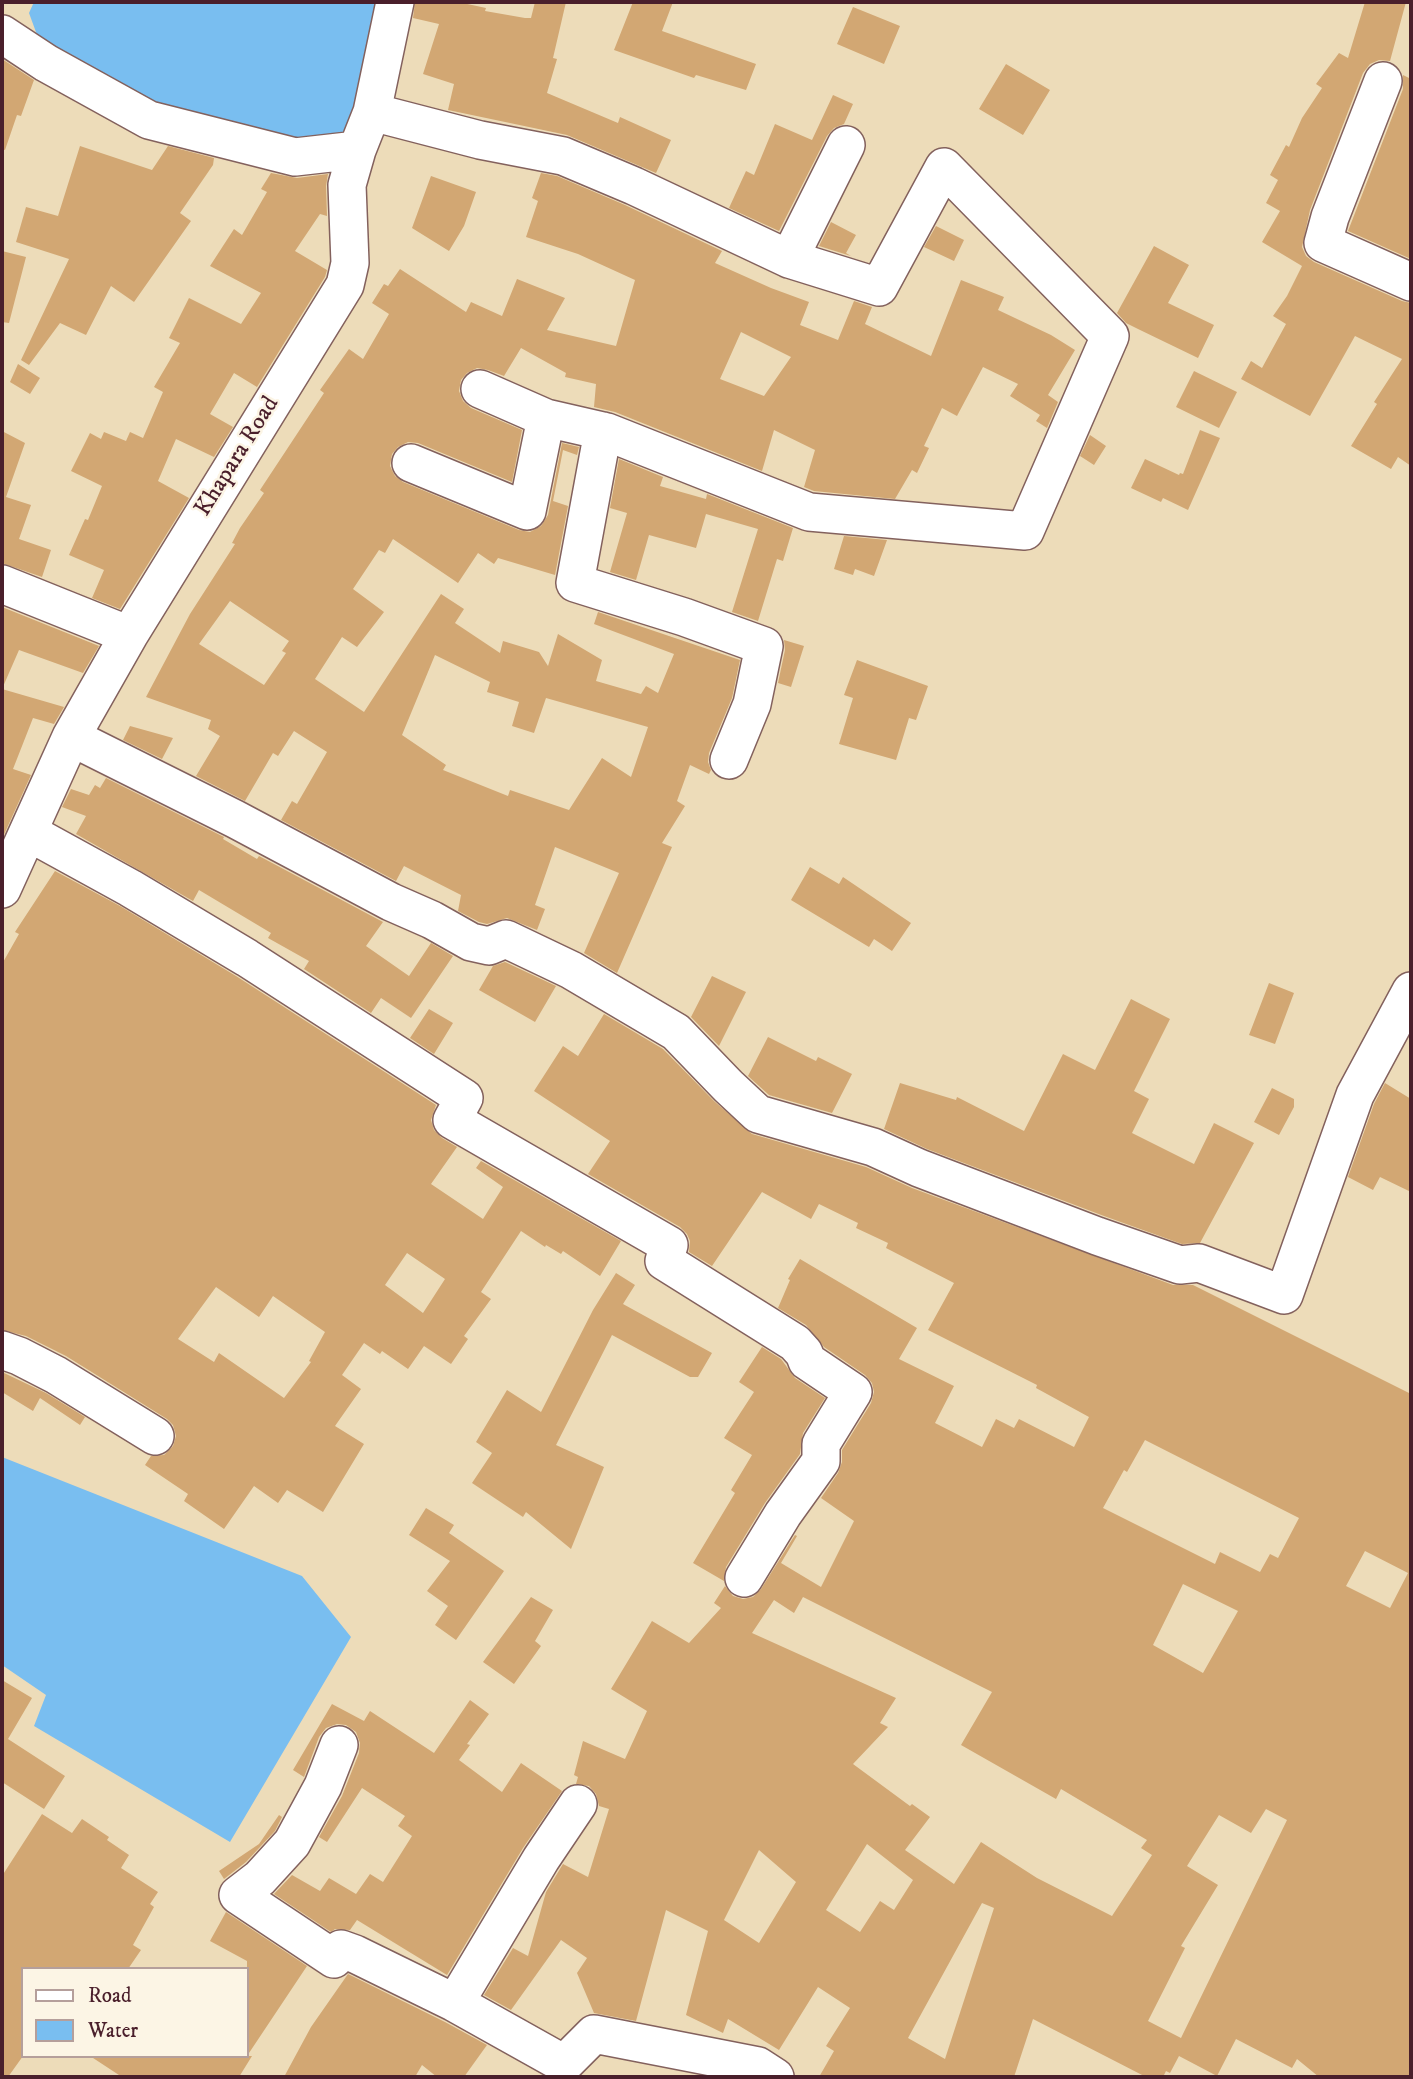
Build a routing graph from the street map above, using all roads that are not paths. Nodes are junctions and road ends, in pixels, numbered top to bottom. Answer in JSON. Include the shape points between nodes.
{"nodes":[{"id":1,"x":395,"y":2,"type":"edge"},
{"id":2,"x":2,"y":34,"type":"edge"},
{"id":3,"x":1383,"y":81,"type":"dead end"},
{"id":4,"x":372,"y":112,"type":"junction"},
{"id":5,"x":845,"y":145,"type":"dead end"},
{"id":6,"x":357,"y":150,"type":"junction"},
{"id":7,"x":789,"y":259,"type":"junction"},
{"id":8,"x":1411,"y":282,"type":"edge"},
{"id":9,"x":480,"y":389,"type":"dead end"},
{"id":10,"x":546,"y":418,"type":"junction"},
{"id":11,"x":603,"y":431,"type":"junction"},
{"id":12,"x":411,"y":463,"type":"dead end"},
{"id":13,"x":2,"y":584,"type":"edge"},
{"id":14,"x":129,"y":635,"type":"junction"},
{"id":15,"x":71,"y":737,"type":"junction"},
{"id":16,"x":729,"y":760,"type":"dead end"},
{"id":17,"x":28,"y":832,"type":"junction"},
{"id":18,"x":2,"y":889,"type":"edge"},
{"id":19,"x":1411,"y":991,"type":"edge"},
{"id":20,"x":2,"y":1350,"type":"edge"},
{"id":21,"x":155,"y":1436,"type":"dead end"},
{"id":22,"x":744,"y":1578,"type":"dead end"},
{"id":23,"x":339,"y":1745,"type":"dead end"},
{"id":24,"x":579,"y":1804,"type":"dead end"},
{"id":25,"x":455,"y":2003,"type":"junction"},
{"id":26,"x":775,"y":2077,"type":"edge"}],
"edges":[{"from":1,"to":4,"type":"street","name":"Khapara Road"},
{"from":2,"to":6,"type":"street","via":[[149,120],[295,157]]},
{"from":3,"to":8,"type":"street","via":[[1323,243]]},
{"from":4,"to":6,"type":"street","name":"Khapara Road"},
{"from":4,"to":7,"type":"street","via":[[563,156]]},
{"from":5,"to":7,"type":"street"},
{"from":6,"to":14,"type":"street","name":"Khapara Road","via":[[347,185],[350,263],[345,285]]},
{"from":7,"to":11,"type":"street","via":[[879,286],[944,167],[1110,336],[1025,531],[809,512]]},
{"from":9,"to":10,"type":"street"},
{"from":10,"to":11,"type":"street"},
{"from":10,"to":12,"type":"street","via":[[527,511]]},
{"from":11,"to":16,"type":"street","via":[[575,583],[764,646],[752,704]]},
{"from":13,"to":14,"type":"street"},
{"from":14,"to":15,"type":"street","name":"Khapara Road"},
{"from":15,"to":17,"type":"street","name":"Khapara Road"},
{"from":15,"to":19,"type":"street","via":[[471,943],[489,946],[506,939],[571,970],[676,1032],[758,1114],[873,1147],[1097,1236],[1180,1265],[1199,1263],[1283,1295],[1355,1095]]},
{"from":17,"to":18,"type":"street","name":"Khapara Road"},
{"from":17,"to":22,"type":"street","via":[[247,958],[464,1098],[452,1121],[669,1245],[664,1261],[795,1343],[807,1361],[853,1392],[821,1444],[821,1461]]},
{"from":20,"to":21,"type":"street","via":[[56,1375]]},
{"from":23,"to":25,"type":"street","via":[[324,1786],[292,1843],[238,1895],[334,1959],[341,1949]]},
{"from":24,"to":25,"type":"street"},
{"from":25,"to":26,"type":"street","via":[[564,2064],[594,2034],[758,2066]]}]}
